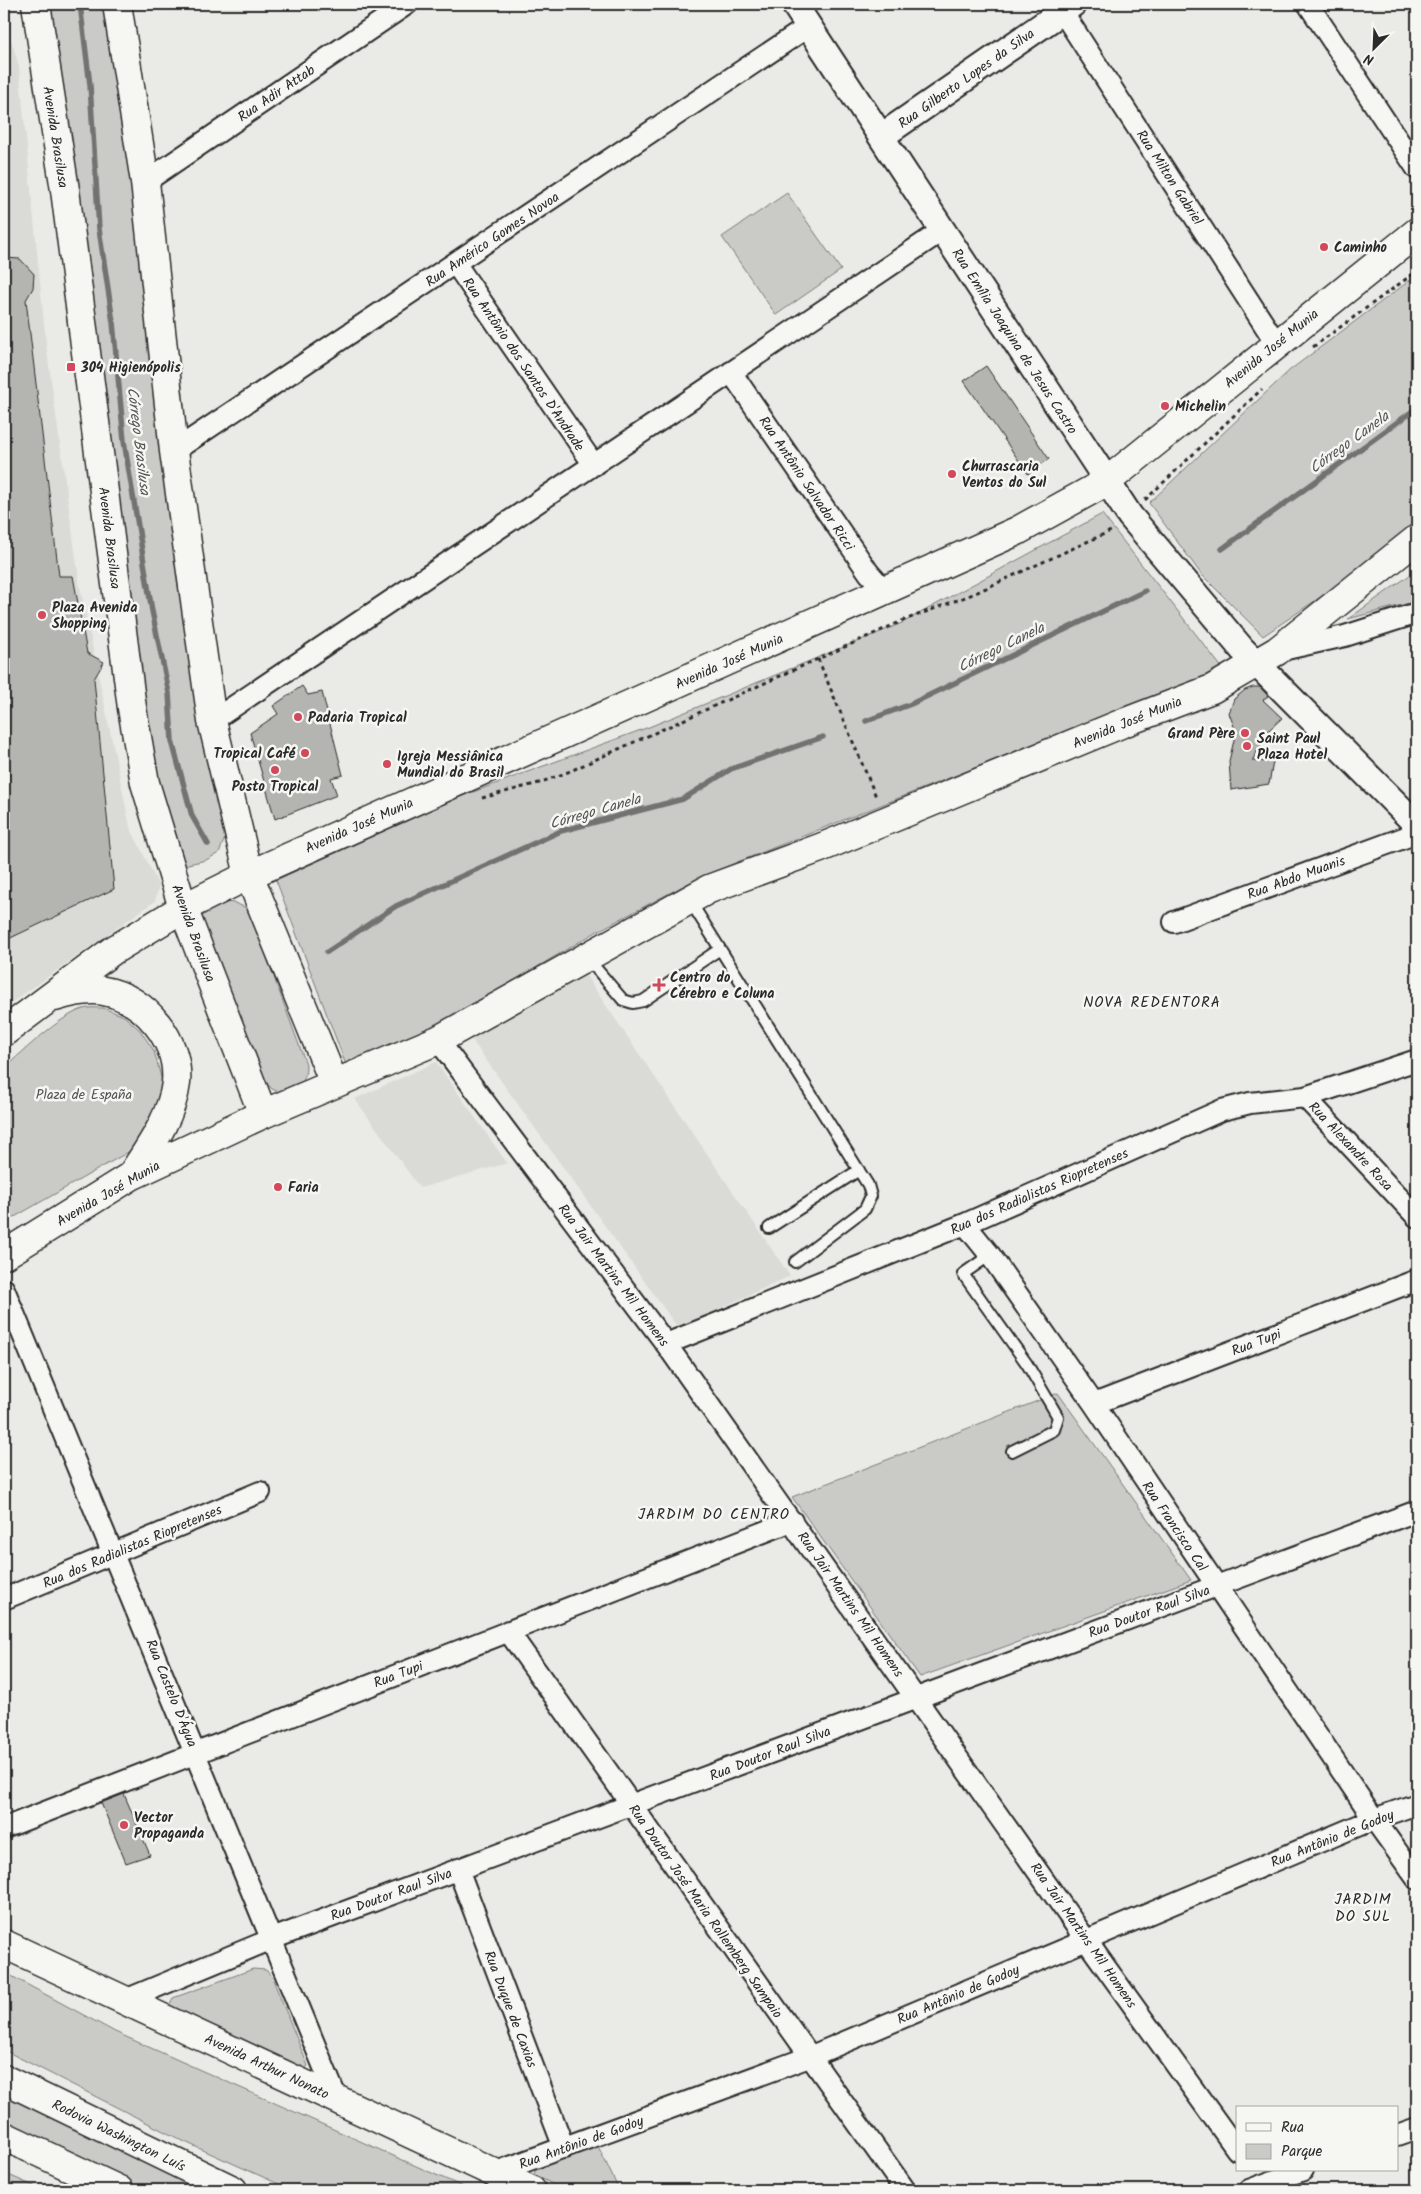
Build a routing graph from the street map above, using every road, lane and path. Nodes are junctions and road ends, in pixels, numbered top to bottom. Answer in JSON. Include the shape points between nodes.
{"nodes":[{"id":1,"x":117,"y":4,"type":"edge"},
{"id":2,"x":407,"y":4,"type":"edge"},
{"id":3,"x":794,"y":4,"type":"edge"},
{"id":4,"x":1308,"y":4,"type":"edge"},
{"id":5,"x":1068,"y":8,"type":"edge"},
{"id":6,"x":32,"y":10,"type":"edge"},
{"id":7,"x":809,"y":26,"type":"junction"},
{"id":8,"x":882,"y":136,"type":"junction"},
{"id":9,"x":1417,"y":169,"type":"edge"},
{"id":10,"x":145,"y":182,"type":"junction"},
{"id":11,"x":943,"y":230,"type":"junction"},
{"id":12,"x":1417,"y":232,"type":"edge"},
{"id":13,"x":456,"y":263,"type":"junction"},
{"id":14,"x":1417,"y":271,"type":"edge"},
{"id":15,"x":1276,"y":343,"type":"junction"},
{"id":16,"x":1307,"y":352,"type":"dead end"},
{"id":17,"x":731,"y":372,"type":"junction"},
{"id":18,"x":1267,"y":385,"type":"dead end"},
{"id":19,"x":174,"y":451,"type":"junction"},
{"id":20,"x":594,"y":465,"type":"junction"},
{"id":21,"x":1106,"y":482,"type":"junction"},
{"id":22,"x":1130,"y":516,"type":"junction"},
{"id":23,"x":1417,"y":539,"type":"edge"},
{"id":24,"x":886,"y":591,"type":"junction"},
{"id":25,"x":1417,"y":613,"type":"edge"},
{"id":26,"x":1267,"y":657,"type":"junction"},
{"id":27,"x":818,"y":659,"type":"junction"},
{"id":28,"x":212,"y":721,"type":"junction"},
{"id":29,"x":886,"y":796,"type":"dead end"},
{"id":30,"x":478,"y":799,"type":"dead end"},
{"id":31,"x":877,"y":799,"type":"junction"},
{"id":32,"x":868,"y":803,"type":"dead end"},
{"id":33,"x":1417,"y":825,"type":"edge"},
{"id":34,"x":1417,"y":833,"type":"edge"},
{"id":35,"x":249,"y":875,"type":"junction"},
{"id":36,"x":689,"y":900,"type":"junction"},
{"id":37,"x":183,"y":908,"type":"junction"},
{"id":38,"x":1174,"y":922,"type":"dead end"},
{"id":39,"x":720,"y":949,"type":"junction"},
{"id":40,"x":587,"y":958,"type":"junction"},
{"id":41,"x":46,"y":1000,"type":"junction"},
{"id":42,"x":4,"y":1032,"type":"edge"},
{"id":43,"x":438,"y":1040,"type":"junction"},
{"id":44,"x":1417,"y":1060,"type":"edge"},
{"id":45,"x":334,"y":1083,"type":"junction"},
{"id":46,"x":1306,"y":1097,"type":"junction"},
{"id":47,"x":263,"y":1114,"type":"junction"},
{"id":48,"x":859,"y":1170,"type":"junction"},
{"id":49,"x":131,"y":1176,"type":"junction"},
{"id":50,"x":1417,"y":1217,"type":"edge"},
{"id":51,"x":965,"y":1224,"type":"junction"},
{"id":52,"x":769,"y":1228,"type":"dead end"},
{"id":53,"x":11,"y":1245,"type":"edge"},
{"id":54,"x":990,"y":1255,"type":"junction"},
{"id":55,"x":795,"y":1262,"type":"dead end"},
{"id":56,"x":1417,"y":1280,"type":"edge"},
{"id":57,"x":4,"y":1289,"type":"edge"},
{"id":58,"x":666,"y":1344,"type":"junction"},
{"id":59,"x":1094,"y":1404,"type":"junction"},
{"id":60,"x":1012,"y":1451,"type":"dead end"},
{"id":61,"x":260,"y":1492,"type":"dead end"},
{"id":62,"x":1417,"y":1511,"type":"edge"},
{"id":63,"x":792,"y":1521,"type":"junction"},
{"id":64,"x":114,"y":1553,"type":"junction"},
{"id":65,"x":1216,"y":1586,"type":"junction"},
{"id":66,"x":4,"y":1600,"type":"edge"},
{"id":67,"x":508,"y":1631,"type":"junction"},
{"id":68,"x":917,"y":1698,"type":"junction"},
{"id":69,"x":196,"y":1753,"type":"junction"},
{"id":70,"x":1417,"y":1804,"type":"edge"},
{"id":71,"x":631,"y":1805,"type":"junction"},
{"id":72,"x":1374,"y":1819,"type":"junction"},
{"id":73,"x":4,"y":1828,"type":"edge"},
{"id":74,"x":458,"y":1870,"type":"junction"},
{"id":75,"x":1417,"y":1879,"type":"edge"},
{"id":76,"x":272,"y":1939,"type":"junction"},
{"id":77,"x":1086,"y":1940,"type":"junction"},
{"id":78,"x":4,"y":1944,"type":"edge"},
{"id":79,"x":125,"y":2000,"type":"junction"},
{"id":80,"x":809,"y":2057,"type":"junction"},
{"id":81,"x":4,"y":2080,"type":"edge"},
{"id":82,"x":337,"y":2099,"type":"junction"},
{"id":83,"x":1417,"y":2128,"type":"edge"},
{"id":84,"x":1398,"y":2135,"type":"edge"},
{"id":85,"x":4,"y":2136,"type":"edge"},
{"id":86,"x":564,"y":2148,"type":"junction"},
{"id":87,"x":1236,"y":2149,"type":"edge"},
{"id":88,"x":1297,"y":2172,"type":"edge"},
{"id":89,"x":494,"y":2173,"type":"junction"},
{"id":90,"x":1258,"y":2184,"type":"edge"},
{"id":91,"x":120,"y":2190,"type":"edge"},
{"id":92,"x":234,"y":2190,"type":"edge"},
{"id":93,"x":530,"y":2190,"type":"edge"},
{"id":94,"x":905,"y":2190,"type":"edge"}],
"edges":[{"from":1,"to":10,"type":"main road"},
{"from":2,"to":10,"type":"street","name":"Rua Adir Attab"},
{"from":3,"to":7,"type":"street","name":"Rua Emília Joaquina de Jesus Castro"},
{"from":4,"to":9,"type":"street"},
{"from":5,"to":8,"type":"street","name":"Rua Gilberto Lopes da Silva"},
{"from":5,"to":15,"type":"street","name":"Rua Milton Gabriel"},
{"from":6,"to":37,"type":"main road","name":"Avenida Brasilusa","via":[[65,190],[132,708],[145,783]]},
{"from":7,"to":8,"type":"street","name":"Rua Emília Joaquina de Jesus Castro"},
{"from":7,"to":13,"type":"street","name":"Rua Américo Gomes Novoa"},
{"from":8,"to":11,"type":"street","name":"Rua Emília Joaquina de Jesus Castro"},
{"from":10,"to":19,"type":"main road"},
{"from":11,"to":17,"type":"street"},
{"from":11,"to":21,"type":"street","name":"Rua Emília Joaquina de Jesus Castro"},
{"from":12,"to":15,"type":"main road","name":"Avenida José Munia"},
{"from":13,"to":19,"type":"street","name":"Rua Américo Gomes Novoa"},
{"from":13,"to":20,"type":"street","name":"Rua Antônio dos Santos D'Andrade"},
{"from":14,"to":16,"type":"path"},
{"from":15,"to":21,"type":"main road","name":"Avenida José Munia"},
{"from":17,"to":20,"type":"street"},
{"from":17,"to":24,"type":"street","name":"Rua Antônio Salvador Ricci","via":[[869,573]]},
{"from":18,"to":22,"type":"path"},
{"from":19,"to":28,"type":"main road"},
{"from":20,"to":28,"type":"street"},
{"from":21,"to":22,"type":"street","name":"Rua Emília Joaquina de Jesus Castro"},
{"from":21,"to":24,"type":"main road","name":"Avenida José Munia","via":[[1017,531]]},
{"from":22,"to":26,"type":"street","name":"Rua Emília Joaquina de Jesus Castro"},
{"from":22,"to":27,"type":"path","via":[[1115,530]]},
{"from":23,"to":26,"type":"main road","name":"Avenida José Munia"},
{"from":24,"to":35,"type":"main road","name":"Avenida José Munia"},
{"from":25,"to":26,"type":"street"},
{"from":26,"to":33,"type":"street","name":"Rua Emília Joaquina de Jesus Castro"},
{"from":26,"to":36,"type":"main road","name":"Avenida José Munia","via":[[1212,689],[820,848],[709,889]]},
{"from":27,"to":30,"type":"path","via":[[568,772]]},
{"from":27,"to":31,"type":"path"},
{"from":28,"to":35,"type":"main road"},
{"from":29,"to":31,"type":"path"},
{"from":31,"to":32,"type":"path"},
{"from":34,"to":38,"type":"street","name":"Rua Abdo Muanis"},
{"from":35,"to":37,"type":"main road","name":"Avenida José Munia"},
{"from":35,"to":45,"type":"main road"},
{"from":36,"to":39,"type":"lane"},
{"from":36,"to":40,"type":"main road","name":"Avenida José Munia"},
{"from":37,"to":41,"type":"main road","name":"Avenida José Munia","via":[[112,951]]},
{"from":37,"to":47,"type":"main road","name":"Avenida Brasilusa"},
{"from":39,"to":40,"type":"lane","via":[[643,1001],[633,1004],[623,1000]]},
{"from":39,"to":48,"type":"lane"},
{"from":40,"to":43,"type":"main road","name":"Avenida José Munia"},
{"from":41,"to":42,"type":"main road","name":"Avenida José Munia"},
{"from":41,"to":49,"type":"main road","via":[[94,990],[124,996],[139,1006],[162,1030],[174,1060],[176,1082],[158,1134]]},
{"from":43,"to":45,"type":"main road","name":"Avenida José Munia"},
{"from":43,"to":58,"type":"street","name":"Rua Jair Martins Mil Homens"},
{"from":44,"to":46,"type":"street","name":"Rua dos Radialistas Riopretenses"},
{"from":45,"to":47,"type":"main road","name":"Avenida José Munia"},
{"from":46,"to":50,"type":"street","name":"Rua Alexandre Rosa"},
{"from":46,"to":51,"type":"street","name":"Rua dos Radialistas Riopretenses","via":[[1250,1103],[1222,1110]]},
{"from":47,"to":49,"type":"main road","name":"Avenida José Munia"},
{"from":48,"to":52,"type":"lane"},
{"from":48,"to":55,"type":"lane","via":[[871,1196],[865,1209]]},
{"from":49,"to":53,"type":"main road","name":"Avenida José Munia"},
{"from":51,"to":54,"type":"street","name":"Rua Francisco Cal"},
{"from":51,"to":58,"type":"street","name":"Rua dos Radialistas Riopretenses"},
{"from":54,"to":59,"type":"street","name":"Rua Francisco Cal"},
{"from":54,"to":60,"type":"lane","via":[[964,1274],[1027,1364],[1058,1417],[1054,1430]]},
{"from":56,"to":59,"type":"street","name":"Rua Tupi"},
{"from":57,"to":64,"type":"street","name":"Rua Castelo D'Água"},
{"from":58,"to":63,"type":"street","name":"Rua Jair Martins Mil Homens"},
{"from":59,"to":65,"type":"street","name":"Rua Francisco Cal"},
{"from":61,"to":64,"type":"street","name":"Rua dos Radialistas Riopretenses"},
{"from":62,"to":65,"type":"street","name":"Rua Doutor Raul Silva"},
{"from":63,"to":67,"type":"street","name":"Rua Tupi"},
{"from":63,"to":68,"type":"street","name":"Rua Jair Martins Mil Homens"},
{"from":64,"to":66,"type":"street","name":"Rua dos Radialistas Riopretenses"},
{"from":64,"to":69,"type":"street","name":"Rua Castelo D'Água"},
{"from":65,"to":68,"type":"street","name":"Rua Doutor Raul Silva"},
{"from":65,"to":72,"type":"street","name":"Rua Francisco Cal"},
{"from":67,"to":69,"type":"street","name":"Rua Tupi"},
{"from":67,"to":71,"type":"street","name":"Rua Doutor José Maria Rollemberg Sampaio"},
{"from":68,"to":71,"type":"street","name":"Rua Doutor Raul Silva"},
{"from":68,"to":77,"type":"street","name":"Rua Jair Martins Mil Homens"},
{"from":69,"to":73,"type":"street","name":"Rua Tupi"},
{"from":69,"to":76,"type":"street","name":"Rua Castelo D'Água"},
{"from":70,"to":72,"type":"street","name":"Rua Antônio de Godoy"},
{"from":71,"to":74,"type":"street","name":"Rua Doutor Raul Silva"},
{"from":71,"to":80,"type":"street","name":"Rua Doutor José Maria Rollemberg Sampaio"},
{"from":72,"to":75,"type":"street","name":"Rua Francisco Cal"},
{"from":72,"to":77,"type":"street","name":"Rua Antônio de Godoy"},
{"from":74,"to":76,"type":"street","name":"Rua Doutor Raul Silva"},
{"from":74,"to":86,"type":"street","name":"Rua Duque de Caxias"},
{"from":76,"to":79,"type":"street","name":"Rua Doutor Raul Silva"},
{"from":76,"to":82,"type":"street","name":"Rua Castelo D'Água"},
{"from":77,"to":80,"type":"street","name":"Rua Antônio de Godoy"},
{"from":77,"to":87,"type":"street","name":"Rua Jair Martins Mil Homens"},
{"from":78,"to":79,"type":"main road","name":"Avenida Arthur Nonato"},
{"from":79,"to":82,"type":"main road","name":"Avenida Arthur Nonato"},
{"from":80,"to":86,"type":"street","name":"Rua Antônio de Godoy"},
{"from":80,"to":94,"type":"street","name":"Rua Doutor José Maria Rollemberg Sampaio"},
{"from":81,"to":92,"type":"main road","name":"Rodovia Washington Luís"},
{"from":82,"to":89,"type":"main road","name":"Avenida Arthur Nonato"},
{"from":83,"to":84,"type":"street"},
{"from":85,"to":91,"type":"main road"},
{"from":86,"to":89,"type":"street","name":"Rua Antônio de Godoy"},
{"from":88,"to":90,"type":"street"},
{"from":89,"to":93,"type":"main road","name":"Avenida Arthur Nonato"}]}
